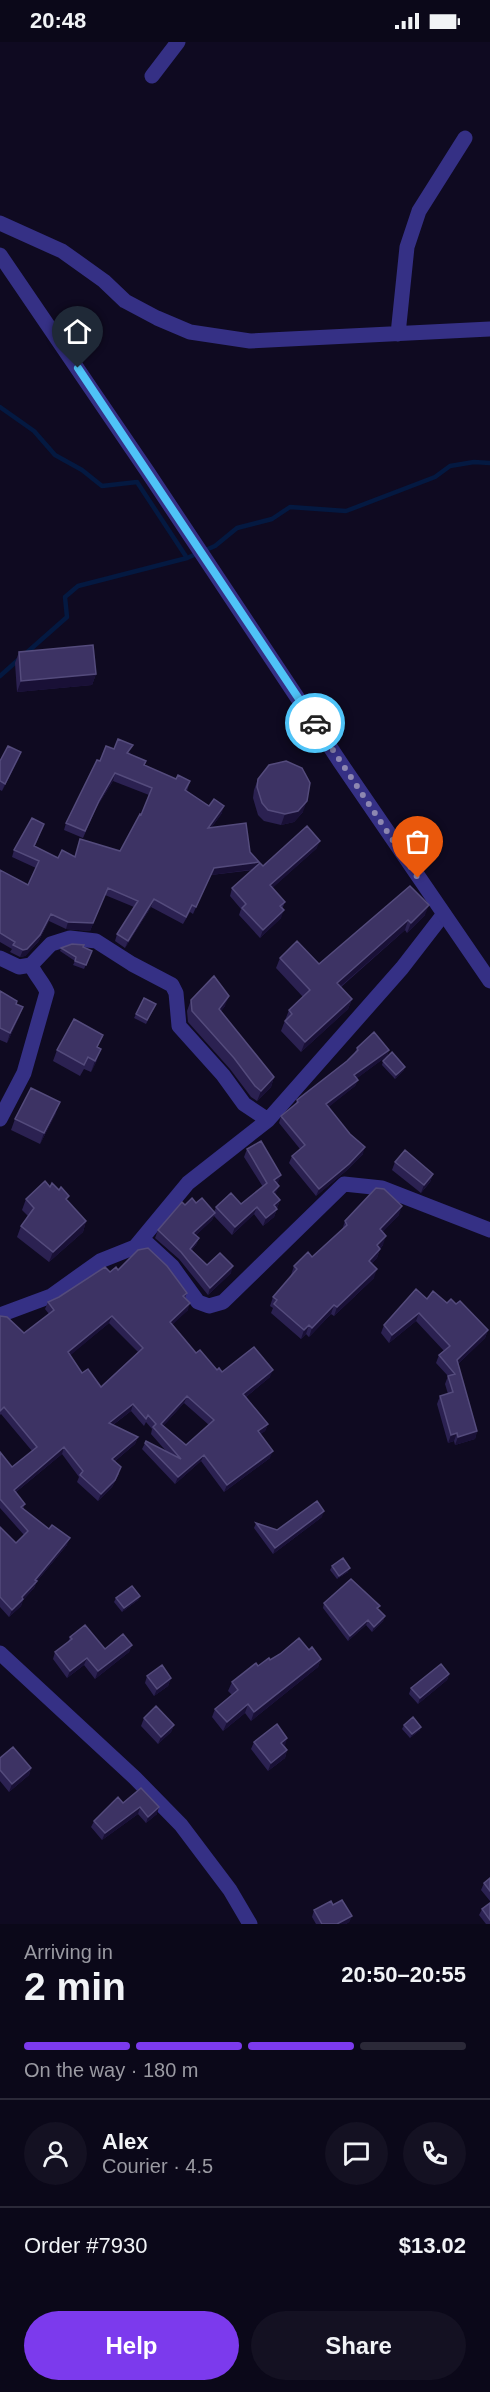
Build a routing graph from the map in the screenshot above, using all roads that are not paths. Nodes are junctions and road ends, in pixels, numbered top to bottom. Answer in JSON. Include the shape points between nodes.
{"nodes":[{"id":1,"x":178,"y":42,"type":"edge"},
{"id":2,"x":152,"y":76,"type":"dead end"},
{"id":3,"x":465,"y":138,"type":"dead end"},
{"id":4,"x":0,"y":223,"type":"edge"},
{"id":5,"x":0,"y":255,"type":"edge"},
{"id":6,"x":490,"y":329,"type":"edge"},
{"id":7,"x":398,"y":334,"type":"junction"},
{"id":8,"x":443,"y":915,"type":"junction"},
{"id":9,"x":0,"y":958,"type":"edge"},
{"id":10,"x":31,"y":965,"type":"junction"},
{"id":11,"x":490,"y":981,"type":"edge"},
{"id":12,"x":0,"y":1119,"type":"edge"},
{"id":13,"x":268,"y":1120,"type":"junction"},
{"id":14,"x":490,"y":1230,"type":"edge"},
{"id":15,"x":135,"y":1247,"type":"junction"},
{"id":16,"x":0,"y":1315,"type":"edge"},
{"id":17,"x":0,"y":1653,"type":"edge"},
{"id":18,"x":250,"y":1924,"type":"edge"}],
"edges":[{"from":1,"to":2,"type":"street"},
{"from":3,"to":7,"type":"street","via":[[419,211],[407,247]]},
{"from":4,"to":7,"type":"street","via":[[62,251],[125,301],[190,332],[250,341]]},
{"from":5,"to":8,"type":"street"},
{"from":6,"to":7,"type":"street"},
{"from":8,"to":11,"type":"street"},
{"from":8,"to":13,"type":"street","via":[[402,968]]},
{"from":9,"to":10,"type":"street","via":[[19,967]]},
{"from":10,"to":12,"type":"street","via":[[46,992],[24,1073]]},
{"from":10,"to":13,"type":"street","via":[[51,944],[70,938],[96,941],[172,985],[179,1026],[244,1104]]},
{"from":13,"to":15,"type":"street","via":[[188,1183]]},
{"from":14,"to":15,"type":"street","via":[[381,1188],[344,1184],[223,1302],[209,1306],[198,1302],[172,1266],[148,1244]]},
{"from":15,"to":16,"type":"street","via":[[100,1261],[51,1296]]},
{"from":17,"to":18,"type":"street","via":[[181,1825],[230,1890]]}]}
